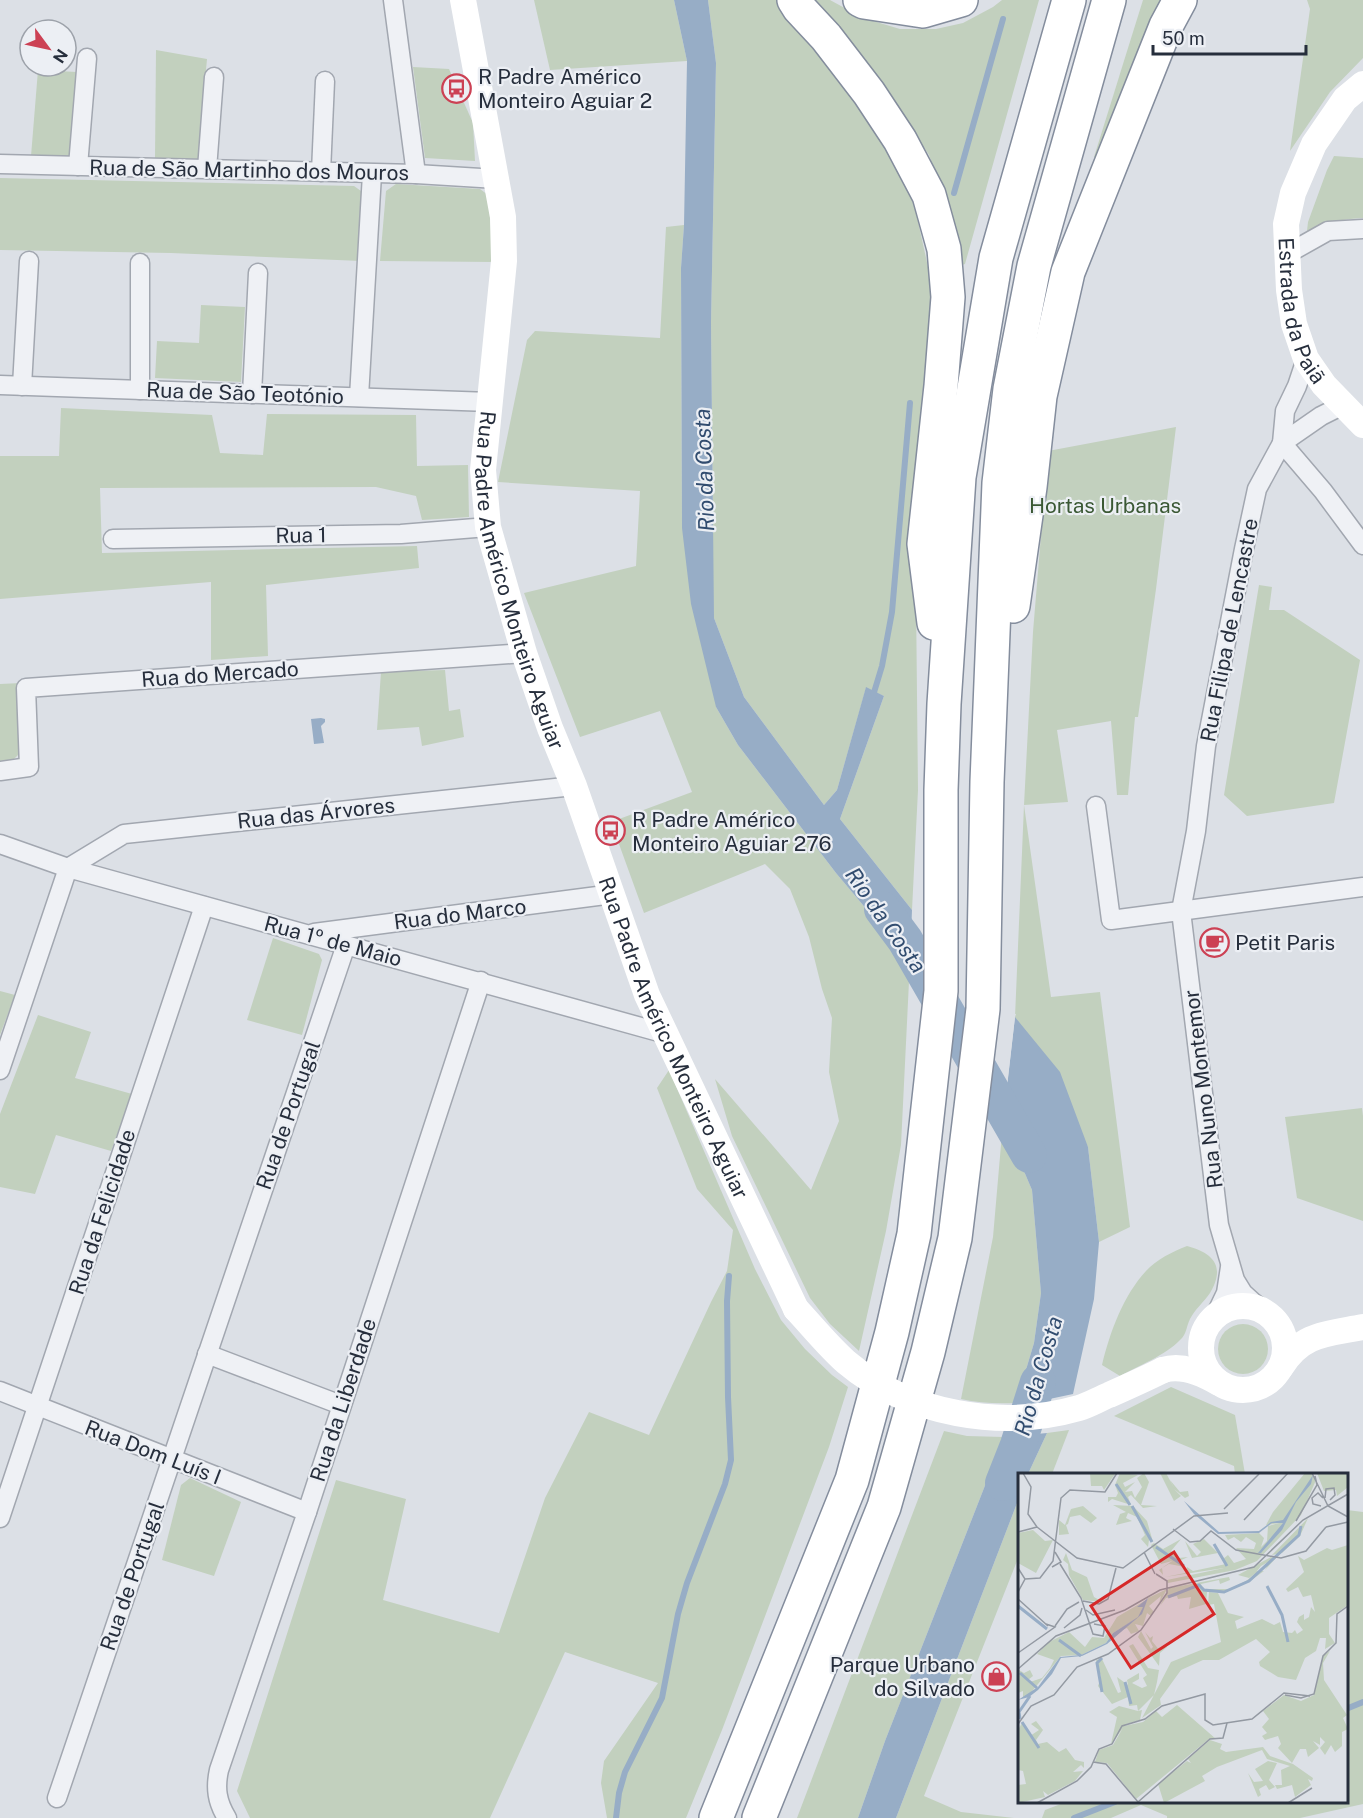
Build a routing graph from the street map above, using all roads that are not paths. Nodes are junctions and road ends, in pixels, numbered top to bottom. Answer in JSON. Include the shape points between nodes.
{"nodes":[{"id":1,"x":393,"y":0,"type":"edge"},
{"id":2,"x":463,"y":0,"type":"edge"},
{"id":3,"x":794,"y":0,"type":"edge"},
{"id":4,"x":860,"y":0,"type":"edge"},
{"id":5,"x":961,"y":0,"type":"edge"},
{"id":6,"x":1069,"y":0,"type":"edge"},
{"id":7,"x":1109,"y":0,"type":"edge"},
{"id":8,"x":1180,"y":0,"type":"edge"},
{"id":9,"x":87,"y":58,"type":"dead end"},
{"id":10,"x":214,"y":77,"type":"dead end"},
{"id":11,"x":325,"y":81,"type":"dead end"},
{"id":12,"x":1363,"y":84,"type":"edge"},
{"id":13,"x":0,"y":164,"type":"edge"},
{"id":14,"x":78,"y":166,"type":"junction"},
{"id":15,"x":207,"y":170,"type":"junction"},
{"id":16,"x":321,"y":172,"type":"junction"},
{"id":17,"x":372,"y":174,"type":"junction"},
{"id":18,"x":416,"y":174,"type":"junction"},
{"id":19,"x":497,"y":179,"type":"junction"},
{"id":20,"x":1363,"y":230,"type":"edge"},
{"id":21,"x":1287,"y":254,"type":"junction"},
{"id":22,"x":29,"y":261,"type":"dead end"},
{"id":23,"x":140,"y":263,"type":"dead end"},
{"id":24,"x":258,"y":273,"type":"dead end"},
{"id":25,"x":1306,"y":359,"type":"junction"},
{"id":26,"x":0,"y":385,"type":"edge"},
{"id":27,"x":22,"y":386,"type":"junction"},
{"id":28,"x":140,"y":390,"type":"junction"},
{"id":29,"x":252,"y":393,"type":"junction"},
{"id":30,"x":359,"y":398,"type":"junction"},
{"id":31,"x":490,"y":402,"type":"junction"},
{"id":32,"x":1342,"y":405,"type":"junction"},
{"id":33,"x":1363,"y":425,"type":"edge"},
{"id":34,"x":1282,"y":443,"type":"junction"},
{"id":35,"x":488,"y":527,"type":"junction"},
{"id":36,"x":113,"y":539,"type":"dead end"},
{"id":37,"x":1363,"y":545,"type":"edge"},
{"id":38,"x":524,"y":653,"type":"junction"},
{"id":39,"x":944,"y":704,"type":"junction"},
{"id":40,"x":0,"y":771,"type":"edge"},
{"id":41,"x":574,"y":786,"type":"junction"},
{"id":42,"x":987,"y":786,"type":"junction"},
{"id":43,"x":1096,"y":806,"type":"dead end"},
{"id":44,"x":0,"y":844,"type":"edge"},
{"id":45,"x":68,"y":868,"type":"junction"},
{"id":46,"x":1363,"y":887,"type":"edge"},
{"id":47,"x":613,"y":894,"type":"junction"},
{"id":48,"x":204,"y":906,"type":"junction"},
{"id":49,"x":1181,"y":911,"type":"junction"},
{"id":50,"x":306,"y":934,"type":"junction"},
{"id":51,"x":346,"y":945,"type":"junction"},
{"id":52,"x":481,"y":981,"type":"junction"},
{"id":53,"x":666,"y":1034,"type":"junction"},
{"id":54,"x":0,"y":1070,"type":"edge"},
{"id":55,"x":1230,"y":1265,"type":"junction"},
{"id":56,"x":1270,"y":1316,"type":"junction"},
{"id":57,"x":1210,"y":1322,"type":"junction"},
{"id":58,"x":1363,"y":1328,"type":"edge"},
{"id":59,"x":1316,"y":1336,"type":"junction"},
{"id":60,"x":207,"y":1354,"type":"junction"},
{"id":61,"x":1166,"y":1369,"type":"junction"},
{"id":62,"x":1278,"y":1373,"type":"junction"},
{"id":63,"x":1219,"y":1383,"type":"junction"},
{"id":64,"x":0,"y":1391,"type":"edge"},
{"id":65,"x":341,"y":1405,"type":"junction"},
{"id":66,"x":37,"y":1406,"type":"junction"},
{"id":67,"x":172,"y":1460,"type":"junction"},
{"id":68,"x":307,"y":1512,"type":"junction"},
{"id":69,"x":0,"y":1518,"type":"edge"},
{"id":70,"x":57,"y":1798,"type":"dead end"},
{"id":71,"x":227,"y":1818,"type":"edge"},
{"id":72,"x":716,"y":1818,"type":"edge"},
{"id":73,"x":759,"y":1818,"type":"edge"}],
"edges":[{"from":1,"to":18,"type":"street"},
{"from":2,"to":19,"type":"street","name":"Rua Padre Américo Monteiro Aguiar"},
{"from":3,"to":39,"type":"highway","via":[[869,93],[900,141],[929,195],[944,249],[948,297],[924,544]]},
{"from":4,"to":5,"type":"highway","via":[[923,11]]},
{"from":6,"to":39,"type":"highway","via":[[996,258],[958,477]]},
{"from":7,"to":42,"type":"highway","via":[[1034,266],[1010,389],[999,483]]},
{"from":8,"to":42,"type":"highway","via":[[1166,26],[1068,272],[1040,396]]},
{"from":9,"to":14,"type":"street"},
{"from":10,"to":15,"type":"street"},
{"from":11,"to":16,"type":"street"},
{"from":12,"to":21,"type":"street","name":"Estrada da Paiã","via":[[1345,99],[1314,144],[1293,193],[1286,224]]},
{"from":13,"to":14,"type":"street","name":"Rua de São Martinho dos Mouros"},
{"from":14,"to":15,"type":"street","name":"Rua de São Martinho dos Mouros"},
{"from":15,"to":16,"type":"street","name":"Rua de São Martinho dos Mouros"},
{"from":16,"to":17,"type":"street","name":"Rua de São Martinho dos Mouros"},
{"from":17,"to":18,"type":"street","name":"Rua de São Martinho dos Mouros"},
{"from":17,"to":30,"type":"street"},
{"from":18,"to":19,"type":"street","name":"Rua de São Martinho dos Mouros"},
{"from":19,"to":31,"type":"street","name":"Rua Padre Américo Monteiro Aguiar","via":[[504,261]]},
{"from":20,"to":21,"type":"street","via":[[1328,231]]},
{"from":21,"to":25,"type":"street","name":"Estrada da Paiã","via":[[1294,324]]},
{"from":22,"to":27,"type":"street"},
{"from":23,"to":28,"type":"street"},
{"from":24,"to":29,"type":"street"},
{"from":25,"to":32,"type":"street","name":"Estrada da Paiã"},
{"from":25,"to":34,"type":"street","name":"Rua Filipa de Lencastre","via":[[1285,411]]},
{"from":26,"to":27,"type":"street","name":"Rua de São Teotónio"},
{"from":27,"to":28,"type":"street","name":"Rua de São Teotónio"},
{"from":28,"to":29,"type":"street","name":"Rua de São Teotónio"},
{"from":29,"to":30,"type":"street","name":"Rua de São Teotónio"},
{"from":30,"to":31,"type":"street","name":"Rua de São Teotónio"},
{"from":31,"to":35,"type":"street","name":"Rua Padre Américo Monteiro Aguiar","via":[[483,470]]},
{"from":32,"to":33,"type":"street","name":"Estrada da Paiã"},
{"from":32,"to":34,"type":"street"},
{"from":34,"to":37,"type":"street"},
{"from":34,"to":49,"type":"street","name":"Rua Filipa de Lencastre","via":[[1257,489],[1244,549],[1206,746]]},
{"from":35,"to":36,"type":"street","name":"Rua 1","via":[[400,534]]},
{"from":35,"to":38,"type":"street","name":"Rua Padre Américo Monteiro Aguiar"},
{"from":38,"to":40,"type":"street","name":"Rua do Mercado","via":[[26,688],[29,766]]},
{"from":38,"to":41,"type":"street","name":"Rua Padre Américo Monteiro Aguiar"},
{"from":39,"to":72,"type":"highway","via":[[941,991],[914,1234],[852,1480]]},
{"from":41,"to":45,"type":"street","name":"Rua das Árvores","via":[[124,834]]},
{"from":41,"to":47,"type":"street","name":"Rua Padre Américo Monteiro Aguiar"},
{"from":42,"to":73,"type":"highway","via":[[983,1009],[955,1238],[884,1507]]},
{"from":43,"to":49,"type":"street","via":[[1111,920]]},
{"from":44,"to":45,"type":"street","name":"Rua 1º de Maio"},
{"from":45,"to":48,"type":"street","name":"Rua 1º de Maio"},
{"from":45,"to":54,"type":"street"},
{"from":46,"to":49,"type":"street"},
{"from":47,"to":50,"type":"street","name":"Rua do Marco"},
{"from":47,"to":53,"type":"street","name":"Rua Padre Américo Monteiro Aguiar","via":[[647,995]]},
{"from":48,"to":50,"type":"street","name":"Rua 1º de Maio"},
{"from":48,"to":66,"type":"street","name":"Rua da Felicidade"},
{"from":49,"to":55,"type":"street","name":"Rua Nuno Montemor","via":[[1219,1225]]},
{"from":50,"to":51,"type":"street","name":"Rua 1º de Maio"},
{"from":51,"to":52,"type":"street","name":"Rua 1º de Maio"},
{"from":51,"to":60,"type":"street","name":"Rua de Portugal"},
{"from":52,"to":53,"type":"street","name":"Rua 1º de Maio"},
{"from":52,"to":65,"type":"street","name":"Rua da Liberdade"},
{"from":53,"to":61,"type":"street","name":"Rua Padre Américo Monteiro Aguiar","bridge":true,"via":[[796,1309],[846,1362],[917,1402],[986,1418],[1048,1416],[1082,1407]]},
{"from":55,"to":56,"type":"street","name":"Rua Nuno Montemor","via":[[1243,1293]]},
{"from":55,"to":57,"type":"street","name":"Rua Nuno Montemor","via":[[1226,1293]]},
{"from":56,"to":57,"type":"street","via":[[1245,1305],[1223,1311]]},
{"from":56,"to":59,"type":"street"},
{"from":56,"to":62,"type":"street","via":[[1285,1340],[1286,1351]]},
{"from":57,"to":61,"type":"street","name":"Rua Padre Américo Monteiro Aguiar"},
{"from":57,"to":63,"type":"street","via":[[1203,1336],[1202,1357]]},
{"from":58,"to":59,"type":"street"},
{"from":59,"to":62,"type":"street","via":[[1287,1357]]},
{"from":60,"to":65,"type":"street"},
{"from":60,"to":67,"type":"street","name":"Rua de Portugal"},
{"from":61,"to":63,"type":"street","via":[[1187,1369]]},
{"from":62,"to":63,"type":"street","via":[[1250,1390]]},
{"from":64,"to":66,"type":"street","name":"Rua Dom Luís I"},
{"from":65,"to":68,"type":"street","name":"Rua da Liberdade"},
{"from":66,"to":67,"type":"street","name":"Rua Dom Luís I"},
{"from":66,"to":69,"type":"street","name":"Rua da Felicidade"},
{"from":67,"to":68,"type":"street","name":"Rua Dom Luís I"},
{"from":67,"to":70,"type":"street","name":"Rua de Portugal"},
{"from":68,"to":71,"type":"street","name":"Rua da Liberdade","via":[[219,1770],[217,1790]]}]}
